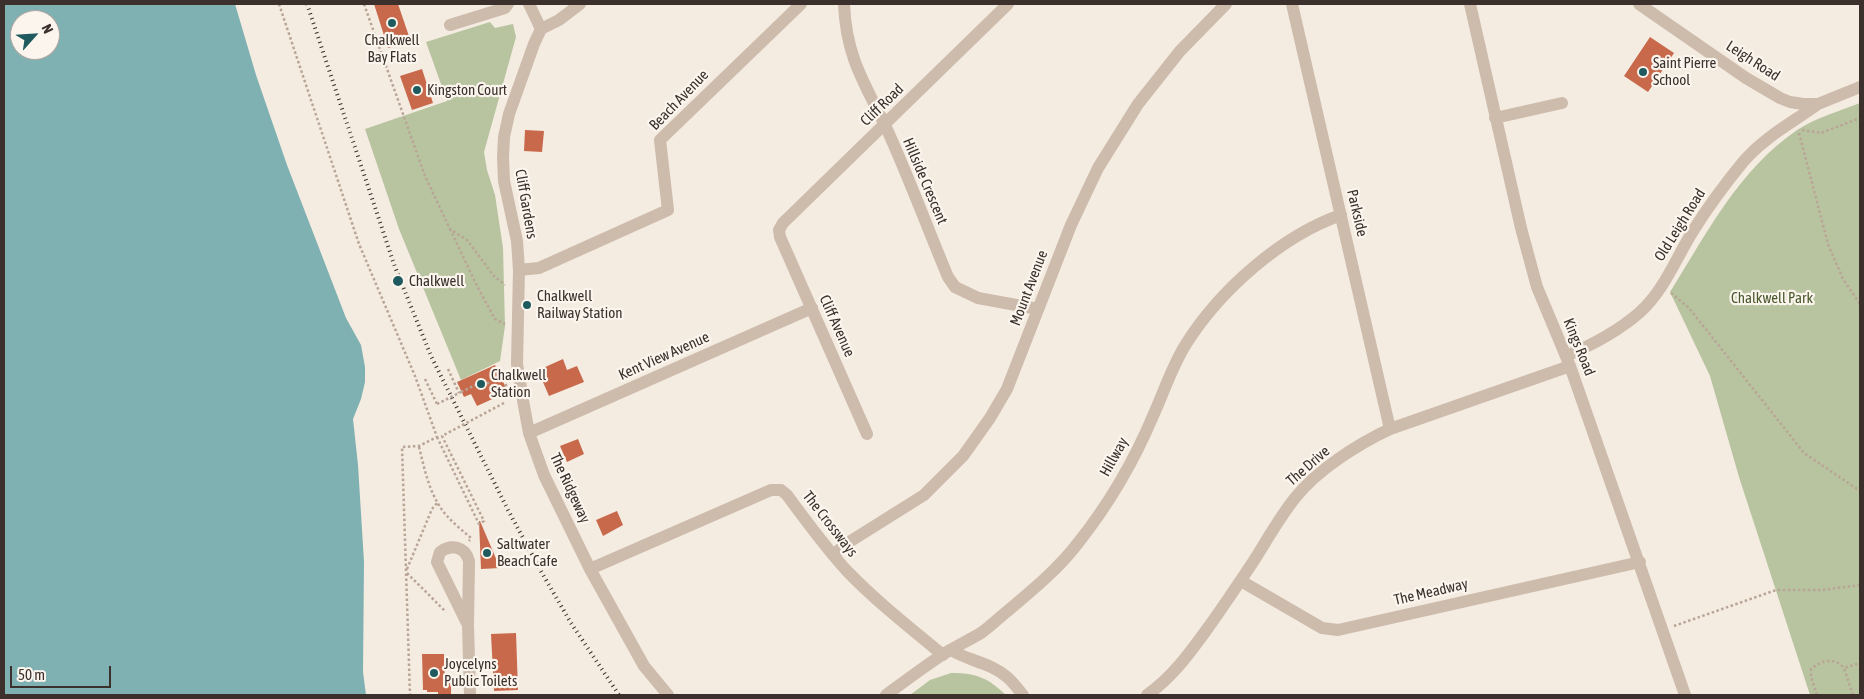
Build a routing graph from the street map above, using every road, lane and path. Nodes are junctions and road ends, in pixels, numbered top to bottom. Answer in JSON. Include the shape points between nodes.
{"nodes":[{"id":1,"x":279,"y":4,"type":"edge"},
{"id":2,"x":364,"y":4,"type":"edge"},
{"id":3,"x":508,"y":4,"type":"edge"},
{"id":4,"x":529,"y":4,"type":"edge"},
{"id":5,"x":580,"y":4,"type":"edge"},
{"id":6,"x":800,"y":4,"type":"edge"},
{"id":7,"x":844,"y":4,"type":"edge"},
{"id":8,"x":1008,"y":4,"type":"edge"},
{"id":9,"x":1226,"y":4,"type":"edge"},
{"id":10,"x":1292,"y":4,"type":"edge"},
{"id":11,"x":1470,"y":4,"type":"edge"},
{"id":12,"x":1639,"y":4,"type":"edge"},
{"id":13,"x":450,"y":25,"type":"dead end"},
{"id":14,"x":541,"y":29,"type":"junction"},
{"id":15,"x":1860,"y":87,"type":"edge"},
{"id":16,"x":1562,"y":103,"type":"dead end"},
{"id":17,"x":1818,"y":104,"type":"junction"},
{"id":18,"x":1495,"y":118,"type":"junction"},
{"id":19,"x":1860,"y":118,"type":"edge"},
{"id":20,"x":884,"y":125,"type":"junction"},
{"id":21,"x":1341,"y":215,"type":"junction"},
{"id":22,"x":450,"y":229,"type":"junction"},
{"id":23,"x":779,"y":230,"type":"joint"},
{"id":24,"x":519,"y":270,"type":"junction"},
{"id":25,"x":1662,"y":286,"type":"junction"},
{"id":26,"x":519,"y":296,"type":"junction"},
{"id":27,"x":1860,"y":304,"type":"edge"},
{"id":28,"x":812,"y":308,"type":"junction"},
{"id":29,"x":1038,"y":309,"type":"junction"},
{"id":30,"x":495,"y":319,"type":"dead end"},
{"id":31,"x":1568,"y":361,"type":"junction"},
{"id":32,"x":448,"y":369,"type":"dead end"},
{"id":33,"x":425,"y":379,"type":"dead end"},
{"id":34,"x":519,"y":381,"type":"junction"},
{"id":35,"x":460,"y":392,"type":"junction"},
{"id":36,"x":504,"y":403,"type":"dead end"},
{"id":37,"x":1390,"y":429,"type":"junction"},
{"id":38,"x":529,"y":433,"type":"junction"},
{"id":39,"x":867,"y":434,"type":"dead end"},
{"id":40,"x":437,"y":437,"type":"junction"},
{"id":41,"x":419,"y":446,"type":"junction"},
{"id":42,"x":1860,"y":491,"type":"edge"},
{"id":43,"x":438,"y":502,"type":"junction"},
{"id":44,"x":464,"y":552,"type":"junction"},
{"id":45,"x":833,"y":555,"type":"junction"},
{"id":46,"x":1640,"y":562,"type":"junction"},
{"id":47,"x":590,"y":569,"type":"junction"},
{"id":48,"x":406,"y":571,"type":"junction"},
{"id":49,"x":1241,"y":581,"type":"junction"},
{"id":50,"x":1860,"y":585,"type":"edge"},
{"id":51,"x":434,"y":600,"type":"dead end"},
{"id":52,"x":468,"y":625,"type":"junction"},
{"id":53,"x":1663,"y":630,"type":"junction"},
{"id":54,"x":947,"y":652,"type":"junction"},
{"id":55,"x":1860,"y":663,"type":"edge"},
{"id":56,"x":1844,"y":668,"type":"junction"},
{"id":57,"x":410,"y":695,"type":"edge"},
{"id":58,"x":470,"y":695,"type":"edge"},
{"id":59,"x":668,"y":695,"type":"edge"},
{"id":60,"x":886,"y":695,"type":"edge"},
{"id":61,"x":1022,"y":695,"type":"edge"},
{"id":62,"x":1147,"y":695,"type":"edge"},
{"id":63,"x":1685,"y":695,"type":"edge"},
{"id":64,"x":1817,"y":695,"type":"edge"},
{"id":65,"x":1853,"y":695,"type":"edge"}],
"edges":[{"from":1,"to":40,"type":"path","via":[[359,244]]},
{"from":2,"to":22,"type":"path","via":[[424,176]]},
{"from":3,"to":13,"type":"street","via":[[505,8]]},
{"from":4,"to":14,"type":"street"},
{"from":5,"to":14,"type":"street"},
{"from":6,"to":24,"type":"street","name":"Beach Avenue","via":[[660,140],[668,210],[539,268]]},
{"from":7,"to":20,"type":"street","name":"Hillside Crescent","via":[[848,42],[857,70]]},
{"from":8,"to":20,"type":"street","name":"Cliff Road"},
{"from":9,"to":29,"type":"street","name":"Mount Avenue","via":[[1180,51],[1138,104],[1098,168],[1071,225]]},
{"from":10,"to":21,"type":"street","name":"Parkside"},
{"from":11,"to":18,"type":"street","name":"Kings Road"},
{"from":12,"to":17,"type":"street","name":"Leigh Road","via":[[1780,98]]},
{"from":14,"to":24,"type":"street","name":"Cliff Gardens","via":[[509,114],[504,137],[504,181],[517,241]]},
{"from":15,"to":17,"type":"street","name":"Leigh Road"},
{"from":16,"to":18,"type":"street"},
{"from":17,"to":25,"type":"street","name":"Old Leigh Road","via":[[1772,135],[1744,160],[1693,231]]},
{"from":18,"to":31,"type":"street","name":"Kings Road","via":[[1535,279]]},
{"from":19,"to":27,"type":"path","via":[[1821,133],[1798,130],[1828,244],[1843,279]]},
{"from":20,"to":23,"type":"street","name":"Cliff Road"},
{"from":20,"to":29,"type":"street","name":"Hillside Crescent","via":[[955,287],[978,298]]},
{"from":21,"to":37,"type":"street","name":"Parkside"},
{"from":21,"to":54,"type":"street","name":"Hillway","via":[[1323,221],[1270,254],[1241,278],[1214,307],[1185,344],[1133,460],[1078,543],[1040,584],[982,632]]},
{"from":22,"to":26,"type":"path","via":[[467,240],[494,276]]},
{"from":22,"to":30,"type":"path"},
{"from":23,"to":28,"type":"street","name":"Cliff Avenue"},
{"from":24,"to":26,"type":"street","name":"The Ridgeway"},
{"from":25,"to":31,"type":"street","name":"Old Leigh Road","via":[[1640,312]]},
{"from":25,"to":42,"type":"path","via":[[1689,308],[1804,453]]},
{"from":26,"to":34,"type":"street","name":"The Ridgeway"},
{"from":28,"to":38,"type":"street","name":"Kent View Avenue"},
{"from":28,"to":39,"type":"street","name":"Cliff Avenue"},
{"from":29,"to":45,"type":"street","name":"Mount Avenue","via":[[1007,389],[963,456],[924,495]]},
{"from":31,"to":37,"type":"street","name":"The Drive"},
{"from":31,"to":46,"type":"street","name":"Kings Road"},
{"from":32,"to":35,"type":"path"},
{"from":33,"to":35,"type":"path","bridge":true,"via":[[437,404]]},
{"from":34,"to":35,"type":"path","via":[[492,392],[486,380]]},
{"from":34,"to":38,"type":"street","name":"The Ridgeway"},
{"from":36,"to":40,"type":"path","bridge":true,"via":[[442,436],[484,522],[479,524]]},
{"from":37,"to":49,"type":"street","name":"The Drive","via":[[1369,439],[1309,483],[1295,498]]},
{"from":38,"to":47,"type":"street","name":"The Ridgeway","via":[[544,475]]},
{"from":40,"to":41,"type":"path"},
{"from":41,"to":43,"type":"path","via":[[427,480]]},
{"from":41,"to":48,"type":"path","via":[[402,447]]},
{"from":43,"to":44,"type":"path","via":[[471,538]]},
{"from":43,"to":48,"type":"path"},
{"from":44,"to":52,"type":"street","via":[[469,561]]},
{"from":44,"to":52,"type":"street","via":[[457,547],[446,548],[440,552],[437,562]]},
{"from":45,"to":47,"type":"street","name":"The Crossways","via":[[787,495],[781,490],[771,490]]},
{"from":45,"to":54,"type":"street","name":"The Crossways","via":[[868,591]]},
{"from":46,"to":49,"type":"street","name":"The Meadway","via":[[1338,630],[1322,628]]},
{"from":46,"to":53,"type":"street","name":"Kings Road"},
{"from":47,"to":59,"type":"street","name":"The Ridgeway","via":[[644,666]]},
{"from":48,"to":51,"type":"path"},
{"from":48,"to":57,"type":"path"},
{"from":49,"to":62,"type":"street","name":"The Drive","via":[[1183,662]]},
{"from":50,"to":53,"type":"path","via":[[1822,590],[1776,590]]},
{"from":52,"to":58,"type":"street"},
{"from":53,"to":63,"type":"street","name":"Kings Road"},
{"from":54,"to":60,"type":"street","name":"Hillway"},
{"from":54,"to":61,"type":"street","name":"The Crossways","via":[[996,669]]},
{"from":55,"to":56,"type":"path"},
{"from":56,"to":64,"type":"path","via":[[1832,661],[1817,664],[1811,677]]},
{"from":56,"to":65,"type":"path"}]}
